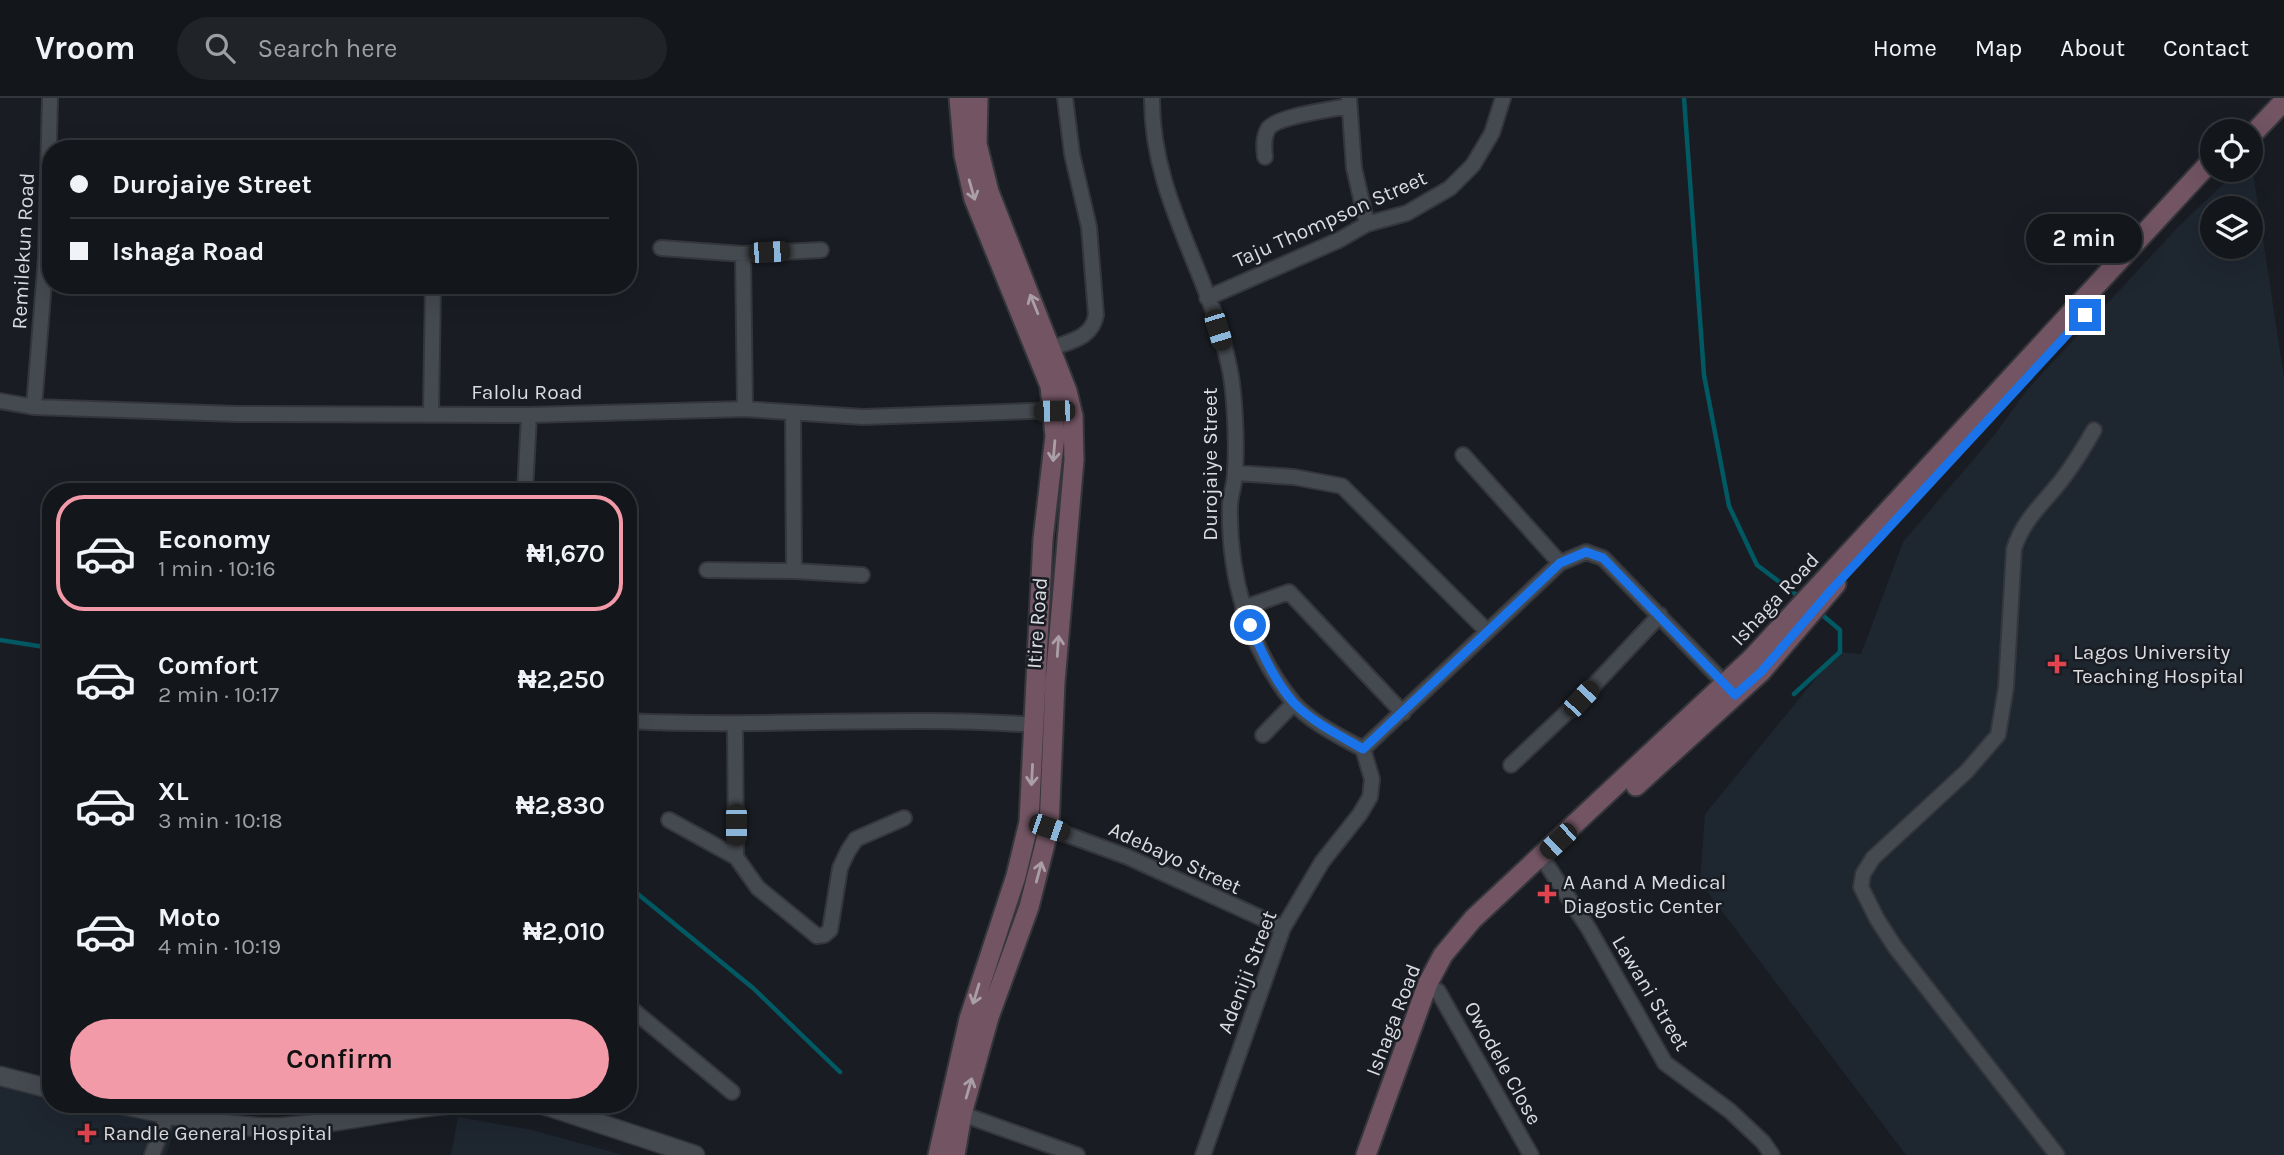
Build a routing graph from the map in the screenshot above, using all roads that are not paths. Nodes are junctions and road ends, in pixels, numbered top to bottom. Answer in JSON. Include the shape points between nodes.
{"nodes":[{"id":1,"x":50,"y":98,"type":"edge"},
{"id":2,"x":960,"y":98,"type":"edge"},
{"id":3,"x":978,"y":98,"type":"edge"},
{"id":4,"x":1065,"y":98,"type":"edge"},
{"id":5,"x":1152,"y":98,"type":"edge"},
{"id":6,"x":1503,"y":98,"type":"edge"},
{"id":7,"x":2270,"y":98,"type":"edge"},
{"id":8,"x":2284,"y":101,"type":"edge"},
{"id":9,"x":1348,"y":102,"type":"edge"},
{"id":10,"x":2250,"y":119,"type":"edge"},
{"id":11,"x":2263,"y":123,"type":"edge"},
{"id":12,"x":49,"y":140,"type":"edge"},
{"id":13,"x":1265,"y":157,"type":"dead end"},
{"id":14,"x":2200,"y":173,"type":"edge"},
{"id":15,"x":2208,"y":182,"type":"edge"},
{"id":16,"x":1367,"y":224,"type":"junction"},
{"id":17,"x":662,"y":248,"type":"dead end"},
{"id":18,"x":821,"y":250,"type":"dead end"},
{"id":19,"x":743,"y":254,"type":"junction"},
{"id":20,"x":45,"y":294,"type":"edge"},
{"id":21,"x":433,"y":294,"type":"edge"},
{"id":22,"x":1207,"y":298,"type":"junction"},
{"id":23,"x":1052,"y":348,"type":"junction"},
{"id":24,"x":0,"y":401,"type":"edge"},
{"id":25,"x":34,"y":407,"type":"junction"},
{"id":26,"x":745,"y":409,"type":"junction"},
{"id":27,"x":1063,"y":410,"type":"junction"},
{"id":28,"x":431,"y":413,"type":"junction"},
{"id":29,"x":793,"y":413,"type":"junction"},
{"id":30,"x":529,"y":415,"type":"junction"},
{"id":31,"x":2094,"y":430,"type":"dead end"},
{"id":32,"x":1463,"y":455,"type":"dead end"},
{"id":33,"x":1236,"y":473,"type":"junction"},
{"id":34,"x":525,"y":483,"type":"edge"},
{"id":35,"x":1560,"y":563,"type":"junction"},
{"id":36,"x":707,"y":570,"type":"dead end"},
{"id":37,"x":794,"y":570,"type":"junction"},
{"id":38,"x":862,"y":575,"type":"dead end"},
{"id":39,"x":1829,"y":583,"type":"junction"},
{"id":40,"x":1243,"y":608,"type":"junction"},
{"id":41,"x":1660,"y":615,"type":"junction"},
{"id":42,"x":1486,"y":630,"type":"junction"},
{"id":43,"x":1730,"y":689,"type":"junction"},
{"id":44,"x":1294,"y":703,"type":"junction"},
{"id":45,"x":1403,"y":713,"type":"junction"},
{"id":46,"x":637,"y":721,"type":"edge"},
{"id":47,"x":735,"y":724,"type":"junction"},
{"id":48,"x":1035,"y":725,"type":"junction"},
{"id":49,"x":1263,"y":735,"type":"dead end"},
{"id":50,"x":1363,"y":749,"type":"junction"},
{"id":51,"x":1511,"y":765,"type":"dead end"},
{"id":52,"x":904,"y":818,"type":"dead end"},
{"id":53,"x":669,"y":820,"type":"dead end"},
{"id":54,"x":1049,"y":828,"type":"junction"},
{"id":55,"x":736,"y":857,"type":"junction"},
{"id":56,"x":1545,"y":862,"type":"junction"},
{"id":57,"x":1283,"y":928,"type":"junction"},
{"id":58,"x":1438,"y":991,"type":"junction"},
{"id":59,"x":637,"y":1013,"type":"edge"},
{"id":60,"x":0,"y":1076,"type":"edge"},
{"id":61,"x":42,"y":1087,"type":"edge"},
{"id":62,"x":732,"y":1092,"type":"dead end"},
{"id":63,"x":163,"y":1113,"type":"edge"},
{"id":64,"x":395,"y":1113,"type":"edge"},
{"id":65,"x":571,"y":1113,"type":"edge"},
{"id":66,"x":168,"y":1114,"type":"junction"},
{"id":67,"x":962,"y":1114,"type":"junction"},
{"id":68,"x":152,"y":1155,"type":"edge"},
{"id":69,"x":695,"y":1155,"type":"edge"},
{"id":70,"x":938,"y":1155,"type":"edge"},
{"id":71,"x":955,"y":1155,"type":"edge"},
{"id":72,"x":1077,"y":1155,"type":"edge"},
{"id":73,"x":1203,"y":1155,"type":"edge"},
{"id":74,"x":1366,"y":1155,"type":"edge"},
{"id":75,"x":1379,"y":1155,"type":"edge"},
{"id":76,"x":1531,"y":1155,"type":"edge"},
{"id":77,"x":1772,"y":1155,"type":"edge"},
{"id":78,"x":2057,"y":1155,"type":"edge"}],
"edges":[{"from":1,"to":12,"type":"street","name":"Remilekun Road"},
{"from":2,"to":27,"type":"main road","name":"Itire Road","one_way":true,"via":[[964,155],[974,199]]},
{"from":23,"to":3,"type":"main road","name":"Itire Road","one_way":true,"via":[[985,181],[977,144]]},
{"from":4,"to":23,"type":"street","via":[[1089,228],[1096,315],[1094,326],[1084,336]]},
{"from":5,"to":22,"type":"street","name":"Durojaiye Street","via":[[1157,156],[1169,205]]},
{"from":6,"to":16,"type":"street","name":"Taju Thompson Street","via":[[1492,133],[1473,165],[1450,188],[1407,213]]},
{"from":7,"to":10,"type":"main road"},
{"from":8,"to":11,"type":"main road"},
{"from":9,"to":13,"type":"street","via":[[1268,128]]},
{"from":9,"to":16,"type":"street","via":[[1354,168]]},
{"from":14,"to":39,"type":"main road","name":"Ishaga Road"},
{"from":15,"to":39,"type":"main road","name":"Ishaga Road"},
{"from":16,"to":22,"type":"street","name":"Taju Thompson Street"},
{"from":17,"to":19,"type":"street"},
{"from":18,"to":19,"type":"street"},
{"from":19,"to":26,"type":"street"},
{"from":20,"to":25,"type":"street","name":"Remilekun Road"},
{"from":21,"to":28,"type":"street"},
{"from":22,"to":33,"type":"street","name":"Durojaiye Street","via":[[1230,368]]},
{"from":23,"to":27,"type":"main road","name":"Itire Road"},
{"from":24,"to":25,"type":"street","name":"Falolu Road"},
{"from":25,"to":28,"type":"street","name":"Falolu Road","via":[[237,414]]},
{"from":26,"to":29,"type":"street","name":"Falolu Road"},
{"from":26,"to":30,"type":"street","name":"Falolu Road"},
{"from":27,"to":29,"type":"street","name":"Falolu Road","via":[[863,417]]},
{"from":27,"to":48,"type":"main road","name":"Itire Road","one_way":true,"via":[[1043,539]]},
{"from":54,"to":27,"type":"main road","name":"Itire Road","one_way":true,"via":[[1055,682],[1074,460]]},
{"from":28,"to":30,"type":"street","name":"Falolu Road"},
{"from":29,"to":37,"type":"street"},
{"from":30,"to":34,"type":"street"},
{"from":31,"to":78,"type":"street","via":[[2018,536],[1998,735],[1967,771],[1873,858],[1861,887],[1895,947]]},
{"from":32,"to":35,"type":"street"},
{"from":33,"to":40,"type":"street","name":"Durojaiye Street","via":[[1230,501],[1231,544]]},
{"from":33,"to":42,"type":"street","via":[[1342,486]]},
{"from":35,"to":41,"type":"street","via":[[1586,552],[1603,558]]},
{"from":35,"to":42,"type":"street"},
{"from":36,"to":37,"type":"street"},
{"from":37,"to":38,"type":"street"},
{"from":39,"to":43,"type":"main road","name":"Ishaga Road"},
{"from":40,"to":44,"type":"street","name":"Durojaiye Street","via":[[1262,653]]},
{"from":40,"to":45,"type":"street","via":[[1289,592]]},
{"from":41,"to":43,"type":"street"},
{"from":41,"to":51,"type":"street"},
{"from":42,"to":45,"type":"street"},
{"from":43,"to":56,"type":"main road","name":"Ishaga Road","via":[[1615,805]]},
{"from":43,"to":74,"type":"main road","name":"Ishaga Road","via":[[1473,919],[1443,955],[1411,1025]]},
{"from":44,"to":49,"type":"street"},
{"from":44,"to":50,"type":"street","name":"Durojaiye Street"},
{"from":45,"to":50,"type":"street"},
{"from":46,"to":47,"type":"street"},
{"from":47,"to":48,"type":"street","via":[[952,719]]},
{"from":47,"to":55,"type":"street"},
{"from":48,"to":70,"type":"main road","name":"Itire Road","one_way":true,"via":[[1024,846],[969,1020]]},
{"from":50,"to":57,"type":"street","name":"Adeniji Street","via":[[1372,779],[1370,797],[1322,862]]},
{"from":52,"to":55,"type":"street","via":[[856,839],[844,859],[830,930],[824,935],[817,936],[793,919],[758,888]]},
{"from":53,"to":55,"type":"street"},
{"from":54,"to":57,"type":"street","name":"Adebayo Street","via":[[1128,857]]},
{"from":67,"to":54,"type":"main road","name":"Itire Road","one_way":true,"via":[[989,1017],[1040,872]]},
{"from":56,"to":58,"type":"main road","name":"Ishaga Road","via":[[1501,902],[1451,960]]},
{"from":56,"to":77,"type":"street","name":"Lawani Street","via":[[1665,1063],[1730,1111]]},
{"from":57,"to":73,"type":"street","name":"Adeniji Street"},
{"from":58,"to":75,"type":"main road","name":"Ishaga Road"},
{"from":58,"to":76,"type":"street","name":"Owodele Close"},
{"from":59,"to":62,"type":"street"},
{"from":60,"to":61,"type":"street"},
{"from":63,"to":66,"type":"street"},
{"from":64,"to":66,"type":"street","via":[[279,1127]]},
{"from":65,"to":69,"type":"street"},
{"from":66,"to":68,"type":"street"},
{"from":67,"to":71,"type":"main road","name":"Itire Road"},
{"from":67,"to":72,"type":"street"}]}
